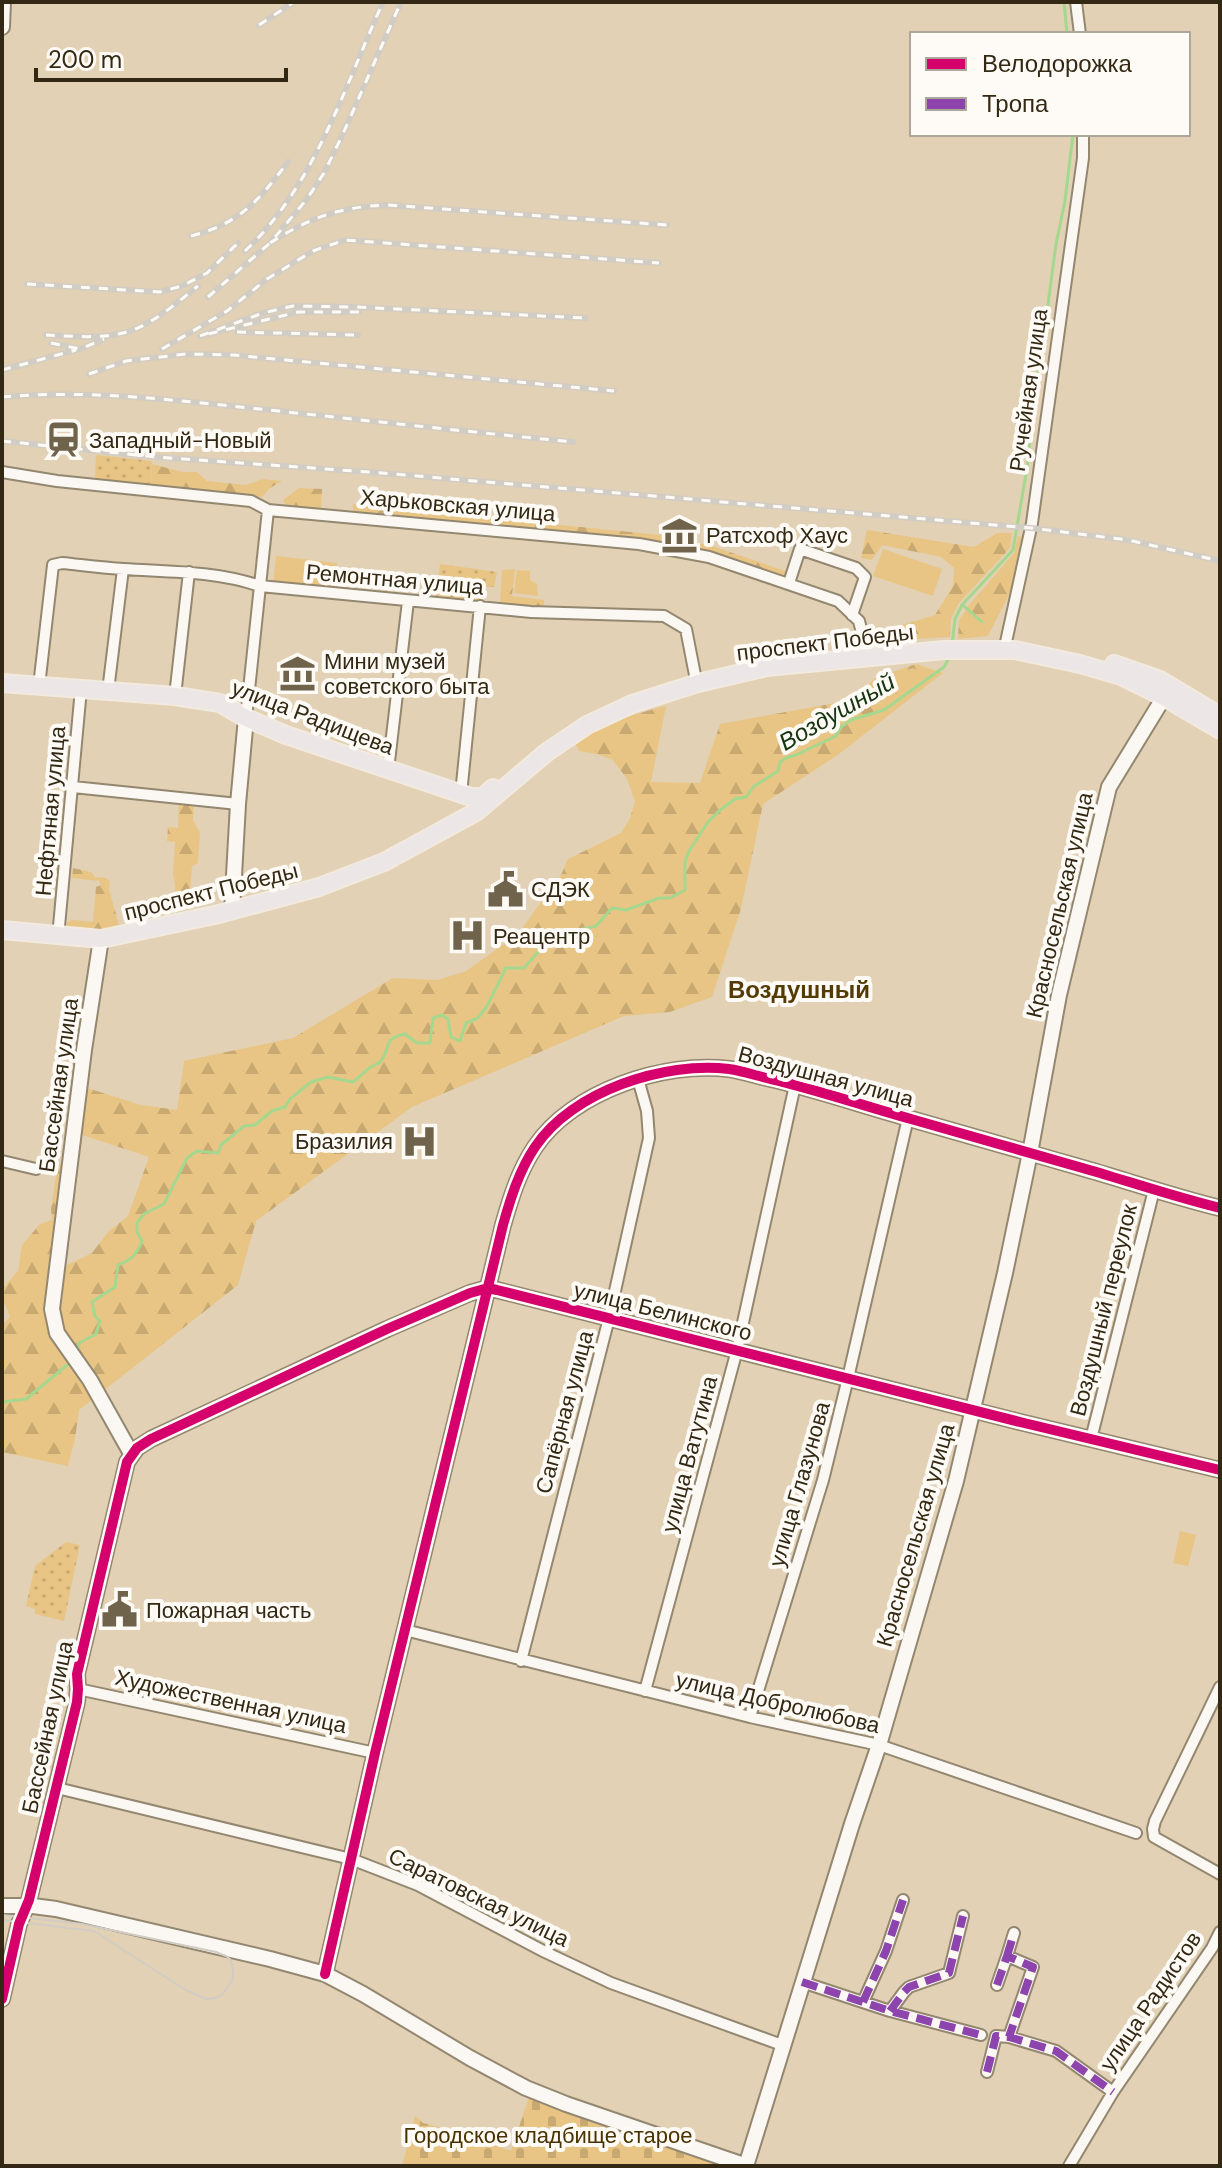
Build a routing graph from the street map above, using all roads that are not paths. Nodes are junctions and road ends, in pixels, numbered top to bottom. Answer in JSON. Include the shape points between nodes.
{"nodes":[{"id":1,"x":3,"y":2,"type":"edge"},
{"id":2,"x":1076,"y":2,"type":"edge"},
{"id":3,"x":2,"y":27,"type":"edge"},
{"id":4,"x":1080,"y":32,"type":"edge"},
{"id":5,"x":1083,"y":136,"type":"edge"},
{"id":6,"x":2,"y":472,"type":"edge"},
{"id":7,"x":268,"y":510,"type":"junction"},
{"id":8,"x":123,"y":569,"type":"junction"},
{"id":9,"x":189,"y":572,"type":"junction"},
{"id":10,"x":789,"y":583,"type":"junction"},
{"id":11,"x":260,"y":586,"type":"junction"},
{"id":12,"x":408,"y":601,"type":"junction"},
{"id":13,"x":480,"y":606,"type":"junction"},
{"id":14,"x":852,"y":615,"type":"junction"},
{"id":15,"x":1003,"y":646,"type":"junction"},
{"id":16,"x":866,"y":654,"type":"junction"},
{"id":17,"x":695,"y":675,"type":"junction"},
{"id":18,"x":2,"y":683,"type":"edge"},
{"id":19,"x":39,"y":686,"type":"junction"},
{"id":20,"x":81,"y":689,"type":"junction"},
{"id":21,"x":108,"y":691,"type":"junction"},
{"id":22,"x":1167,"y":692,"type":"junction"},
{"id":23,"x":175,"y":696,"type":"junction"},
{"id":24,"x":1220,"y":716,"type":"edge"},
{"id":25,"x":246,"y":718,"type":"junction"},
{"id":26,"x":1220,"y":730,"type":"edge"},
{"id":27,"x":388,"y":770,"type":"junction"},
{"id":28,"x":73,"y":787,"type":"junction"},
{"id":29,"x":461,"y":794,"type":"junction"},
{"id":30,"x":486,"y":794,"type":"joint"},
{"id":31,"x":238,"y":804,"type":"junction"},
{"id":32,"x":461,"y":820,"type":"junction"},
{"id":33,"x":232,"y":911,"type":"junction"},
{"id":34,"x":2,"y":930,"type":"edge"},
{"id":35,"x":58,"y":937,"type":"junction"},
{"id":36,"x":101,"y":939,"type":"junction"},
{"id":37,"x":638,"y":1079,"type":"junction"},
{"id":38,"x":795,"y":1085,"type":"junction"},
{"id":39,"x":908,"y":1118,"type":"junction"},
{"id":40,"x":1030,"y":1153,"type":"junction"},
{"id":41,"x":2,"y":1161,"type":"edge"},
{"id":42,"x":36,"y":1169,"type":"dead end"},
{"id":43,"x":1154,"y":1190,"type":"junction"},
{"id":44,"x":1220,"y":1208,"type":"edge"},
{"id":45,"x":488,"y":1288,"type":"junction"},
{"id":46,"x":609,"y":1318,"type":"junction"},
{"id":47,"x":737,"y":1350,"type":"junction"},
{"id":48,"x":848,"y":1378,"type":"junction"},
{"id":49,"x":973,"y":1410,"type":"junction"},
{"id":50,"x":1091,"y":1439,"type":"junction"},
{"id":51,"x":130,"y":1458,"type":"junction"},
{"id":52,"x":1220,"y":1470,"type":"edge"},
{"id":53,"x":405,"y":1630,"type":"junction"},
{"id":54,"x":521,"y":1661,"type":"junction"},
{"id":55,"x":1220,"y":1687,"type":"edge"},
{"id":56,"x":78,"y":1689,"type":"junction"},
{"id":57,"x":645,"y":1691,"type":"junction"},
{"id":58,"x":750,"y":1717,"type":"junction"},
{"id":59,"x":879,"y":1745,"type":"junction"},
{"id":60,"x":375,"y":1753,"type":"junction"},
{"id":61,"x":57,"y":1788,"type":"junction"},
{"id":62,"x":1136,"y":1833,"type":"dead end"},
{"id":63,"x":351,"y":1859,"type":"junction"},
{"id":64,"x":1220,"y":1874,"type":"edge"},
{"id":65,"x":903,"y":1900,"type":"dead end"},
{"id":66,"x":2,"y":1906,"type":"edge"},
{"id":67,"x":27,"y":1906,"type":"junction"},
{"id":68,"x":963,"y":1916,"type":"dead end"},
{"id":69,"x":1220,"y":1932,"type":"edge"},
{"id":70,"x":1014,"y":1933,"type":"dead end"},
{"id":71,"x":1007,"y":1956,"type":"junction"},
{"id":72,"x":325,"y":1974,"type":"junction"},
{"id":73,"x":802,"y":1982,"type":"junction"},
{"id":74,"x":997,"y":1985,"type":"dead end"},
{"id":75,"x":2,"y":1999,"type":"edge"},
{"id":76,"x":863,"y":2002,"type":"junction"},
{"id":77,"x":890,"y":2011,"type":"junction"},
{"id":78,"x":981,"y":2035,"type":"dead end"},
{"id":79,"x":1009,"y":2037,"type":"junction"},
{"id":80,"x":782,"y":2045,"type":"junction"},
{"id":81,"x":987,"y":2072,"type":"dead end"},
{"id":82,"x":1113,"y":2092,"type":"junction"},
{"id":83,"x":747,"y":2166,"type":"edge"},
{"id":84,"x":1069,"y":2166,"type":"edge"}],
"edges":[{"from":1,"to":3,"type":"street"},
{"from":2,"to":4,"type":"street"},
{"from":5,"to":15,"type":"street","name":"Ручейная улица","via":[[1032,523]]},
{"from":6,"to":7,"type":"street","name":"Харьковская улица","via":[[251,501]]},
{"from":7,"to":10,"type":"street","name":"Харьковская улица","via":[[639,544],[709,557]]},
{"from":7,"to":11,"type":"street"},
{"from":8,"to":9,"type":"street","name":"Ремонтная улица"},
{"from":8,"to":19,"type":"street","name":"Ремонтная улица","via":[[53,565]]},
{"from":8,"to":21,"type":"street"},
{"from":9,"to":11,"type":"street","name":"Ремонтная улица"},
{"from":9,"to":23,"type":"street"},
{"from":10,"to":14,"type":"street","name":"Харьковская улица","via":[[838,601]]},
{"from":10,"to":14,"type":"street","via":[[800,549],[856,568],[865,577]]},
{"from":11,"to":12,"type":"street","name":"Ремонтная улица"},
{"from":11,"to":25,"type":"street"},
{"from":12,"to":13,"type":"street","name":"Ремонтная улица"},
{"from":12,"to":27,"type":"street"},
{"from":13,"to":17,"type":"street","name":"Ремонтная улица","via":[[664,616],[686,629]]},
{"from":13,"to":29,"type":"street"},
{"from":14,"to":16,"type":"street","via":[[859,621]]},
{"from":15,"to":16,"type":"main road","name":"проспект Победы"},
{"from":15,"to":22,"type":"main road","name":"проспект Победы","via":[[1053,649],[1109,662],[1141,672]]},
{"from":16,"to":17,"type":"main road","name":"проспект Победы","via":[[765,659]]},
{"from":16,"to":32,"type":"main road","name":"проспект Победы","via":[[767,667],[632,704],[547,752]]},
{"from":17,"to":30,"type":"main road","name":"проспект Победы","via":[[634,694],[583,718]]},
{"from":18,"to":19,"type":"main road","name":"улица Радищева"},
{"from":19,"to":20,"type":"main road","name":"улица Радищева"},
{"from":20,"to":21,"type":"main road","name":"улица Радищева"},
{"from":20,"to":28,"type":"street","name":"Нефтяная улица"},
{"from":21,"to":23,"type":"main road","name":"улица Радищева"},
{"from":22,"to":24,"type":"main road","name":"проспект Победы"},
{"from":22,"to":26,"type":"main road","name":"проспект Победы"},
{"from":22,"to":40,"type":"street","name":"Красносельская улица","via":[[1109,787],[1059,995]]},
{"from":23,"to":25,"type":"main road","name":"улица Радищева","via":[[220,703]]},
{"from":25,"to":27,"type":"main road","name":"улица Радищева"},
{"from":25,"to":31,"type":"street"},
{"from":27,"to":29,"type":"main road","name":"улица Радищева"},
{"from":28,"to":31,"type":"street"},
{"from":28,"to":35,"type":"street","name":"Нефтяная улица"},
{"from":29,"to":30,"type":"main road","name":"улица Радищева"},
{"from":29,"to":32,"type":"main road"},
{"from":31,"to":33,"type":"street"},
{"from":32,"to":33,"type":"main road","name":"проспект Победы","via":[[350,876]]},
{"from":33,"to":36,"type":"main road","name":"проспект Победы"},
{"from":34,"to":35,"type":"main road","name":"проспект Победы"},
{"from":35,"to":36,"type":"main road","name":"проспект Победы"},
{"from":36,"to":51,"type":"street","name":"Бассейная улица","via":[[52,1309],[57,1333],[90,1380]]},
{"from":37,"to":38,"type":"street","name":"Воздушная улица","via":[[695,1067],[731,1069]]},
{"from":37,"to":45,"type":"street","name":"Воздушная улица","via":[[589,1097],[537,1144],[512,1194]]},
{"from":37,"to":46,"type":"street","name":"Сапёрная улица","via":[[649,1138]]},
{"from":38,"to":39,"type":"street","name":"Воздушная улица"},
{"from":38,"to":47,"type":"street","name":"улица Ватутина"},
{"from":39,"to":40,"type":"street","name":"Воздушная улица"},
{"from":39,"to":48,"type":"street","name":"улица Глазунова"},
{"from":40,"to":43,"type":"street","name":"Воздушная улица"},
{"from":40,"to":49,"type":"street","name":"Красносельская улица"},
{"from":41,"to":42,"type":"street"},
{"from":43,"to":44,"type":"street","name":"Воздушная улица"},
{"from":43,"to":50,"type":"street","name":"Воздушный переулок"},
{"from":45,"to":46,"type":"street","name":"улица Белинского"},
{"from":45,"to":51,"type":"street","via":[[166,1431]]},
{"from":45,"to":53,"type":"street","name":"Воздушная улица"},
{"from":46,"to":47,"type":"street","name":"улица Белинского"},
{"from":46,"to":54,"type":"street","name":"Сапёрная улица"},
{"from":47,"to":48,"type":"street","name":"улица Белинского"},
{"from":47,"to":57,"type":"street","name":"улица Ватутина"},
{"from":48,"to":49,"type":"street","name":"улица Белинского"},
{"from":48,"to":58,"type":"street","name":"улица Глазунова","via":[[823,1480]]},
{"from":49,"to":50,"type":"street","name":"улица Белинского"},
{"from":49,"to":59,"type":"street","name":"Красносельская улица"},
{"from":50,"to":52,"type":"street","name":"улица Белинского"},
{"from":51,"to":56,"type":"street","name":"Бассейная улица","via":[[77,1674]]},
{"from":53,"to":54,"type":"street","name":"улица Добролюбова"},
{"from":53,"to":60,"type":"street","name":"Воздушная улица"},
{"from":54,"to":57,"type":"street","name":"улица Добролюбова"},
{"from":55,"to":64,"type":"street","via":[[1155,1821],[1154,1837]]},
{"from":56,"to":60,"type":"street","name":"Художественная улица"},
{"from":56,"to":61,"type":"street","name":"Бассейная улица"},
{"from":57,"to":58,"type":"street","name":"улица Добролюбова"},
{"from":58,"to":59,"type":"street","name":"улица Добролюбова"},
{"from":59,"to":62,"type":"street","name":"улица Добролюбова"},
{"from":59,"to":73,"type":"street","name":"Красносельская улица"},
{"from":60,"to":63,"type":"street","name":"Воздушная улица"},
{"from":61,"to":63,"type":"street","name":"Саратовская улица"},
{"from":61,"to":67,"type":"street","name":"Бассейная улица"},
{"from":63,"to":72,"type":"street","name":"Воздушная улица"},
{"from":63,"to":80,"type":"street","name":"Саратовская улица","via":[[418,1885],[611,1983]]},
{"from":65,"to":76,"type":"street"},
{"from":66,"to":67,"type":"street"},
{"from":67,"to":72,"type":"street"},
{"from":67,"to":75,"type":"street","name":"Бассейная улица"},
{"from":68,"to":77,"type":"street","via":[[949,1973],[909,1987]]},
{"from":69,"to":82,"type":"street","name":"улица Радистов"},
{"from":70,"to":71,"type":"street"},
{"from":71,"to":74,"type":"street"},
{"from":71,"to":79,"type":"street","via":[[1033,1967]]},
{"from":72,"to":83,"type":"street","via":[[526,2088]]},
{"from":73,"to":76,"type":"street"},
{"from":73,"to":80,"type":"street","name":"Красносельская улица"},
{"from":76,"to":77,"type":"street"},
{"from":77,"to":78,"type":"street"},
{"from":79,"to":81,"type":"street","via":[[996,2036]]},
{"from":79,"to":82,"type":"street","name":"улица Радистов","via":[[1056,2051]]},
{"from":80,"to":83,"type":"street","name":"Красносельская улица"},
{"from":82,"to":84,"type":"street","name":"улица Радистов"}]}
